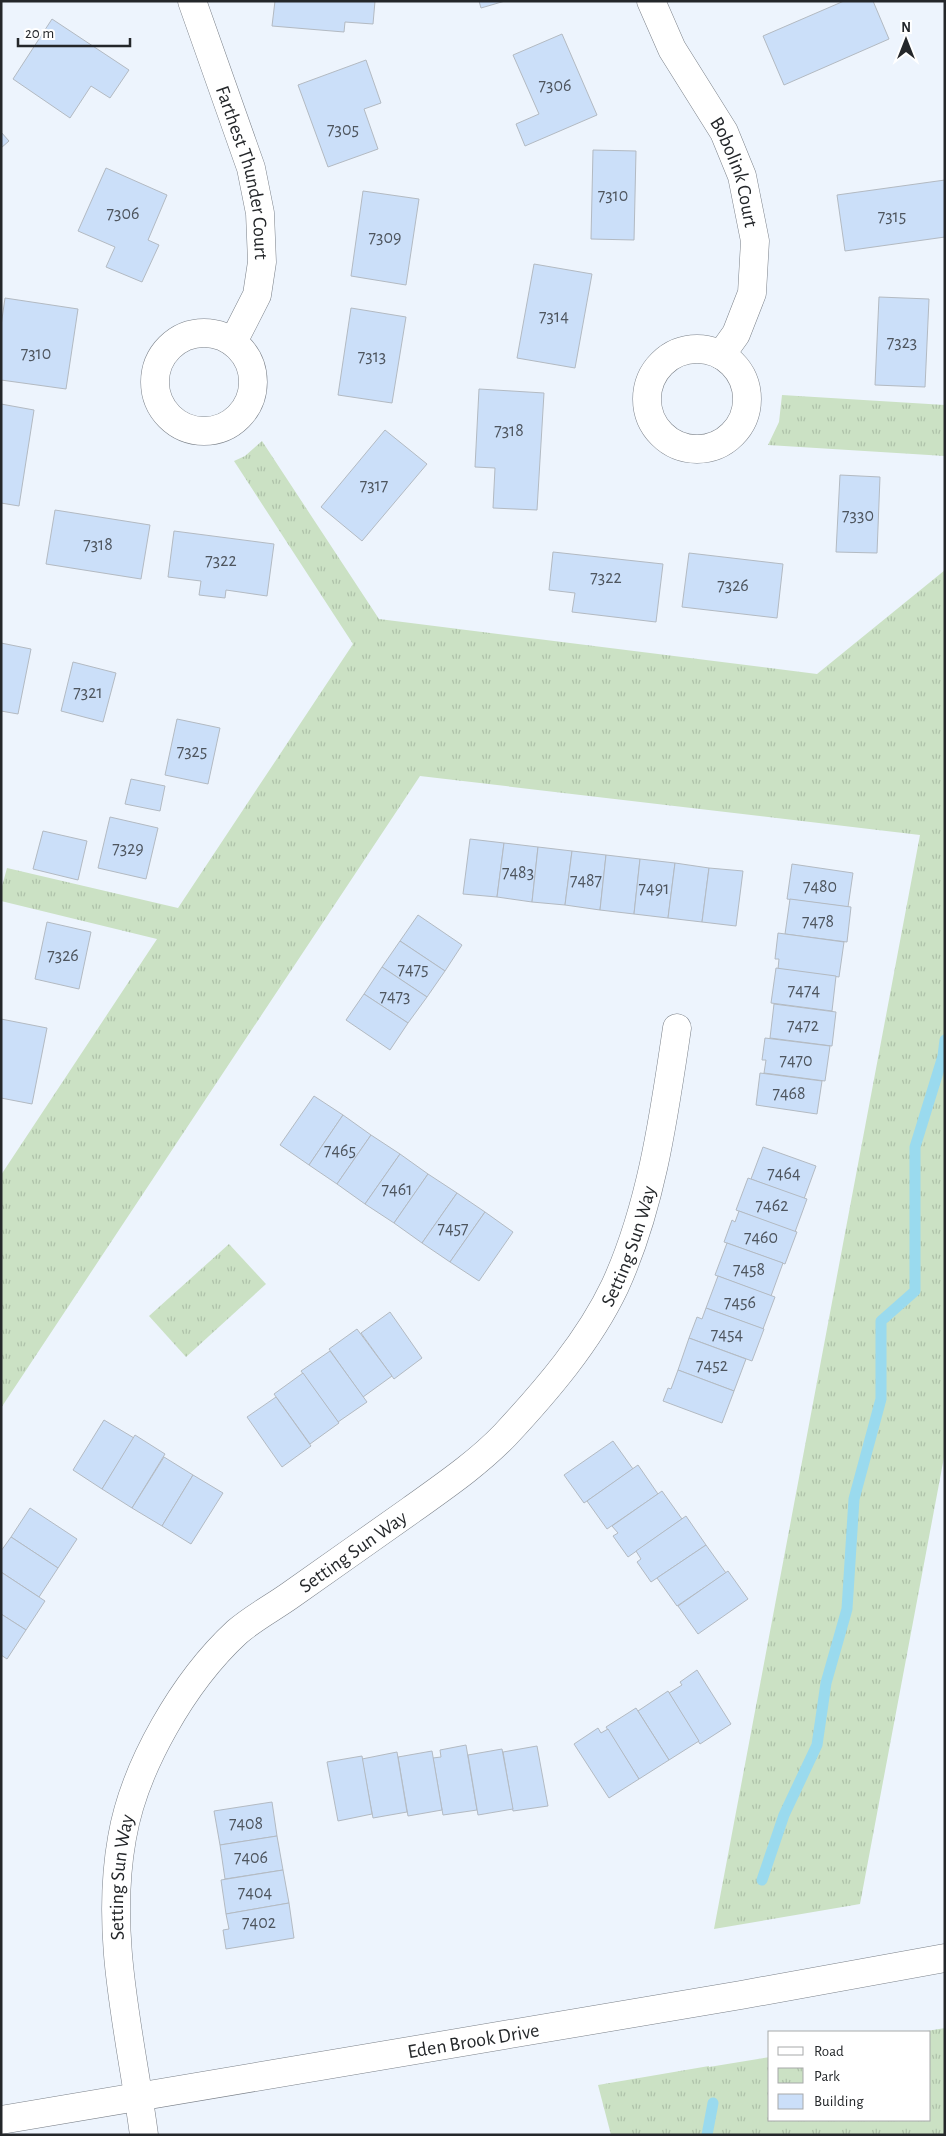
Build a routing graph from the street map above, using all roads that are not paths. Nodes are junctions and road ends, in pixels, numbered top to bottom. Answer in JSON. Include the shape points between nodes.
{"nodes":[{"id":1,"x":192,"y":1,"type":"edge"},
{"id":2,"x":650,"y":1,"type":"edge"},
{"id":3,"x":233,"y":342,"type":"dead end"},
{"id":4,"x":721,"y":355,"type":"dead end"},
{"id":5,"x":677,"y":1028,"type":"dead end"},
{"id":6,"x":945,"y":1958,"type":"edge"},
{"id":7,"x":139,"y":2098,"type":"junction"},
{"id":8,"x":1,"y":2120,"type":"edge"},
{"id":9,"x":144,"y":2135,"type":"edge"}],
"edges":[{"from":1,"to":3,"type":"street","name":"Farthest Thunder Court","via":[[251,168],[260,213],[262,262],[257,295]]},
{"from":2,"to":4,"type":"street","name":"Bobolink Court","via":[[672,49],[724,132],[742,176],[754,241],[752,293],[736,334]]},
{"from":5,"to":7,"type":"street","name":"Setting Sun Way","via":[[663,1120],[644,1203],[614,1287],[586,1335],[502,1438],[455,1479],[238,1632],[197,1677],[166,1721],[138,1780],[122,1836],[115,1889],[117,1955],[124,2020]]},
{"from":6,"to":7,"type":"street","name":"Eden Brook Drive"},
{"from":7,"to":8,"type":"street","name":"Eden Brook Drive"},
{"from":7,"to":9,"type":"street","name":"Setting Sun Way"}]}
